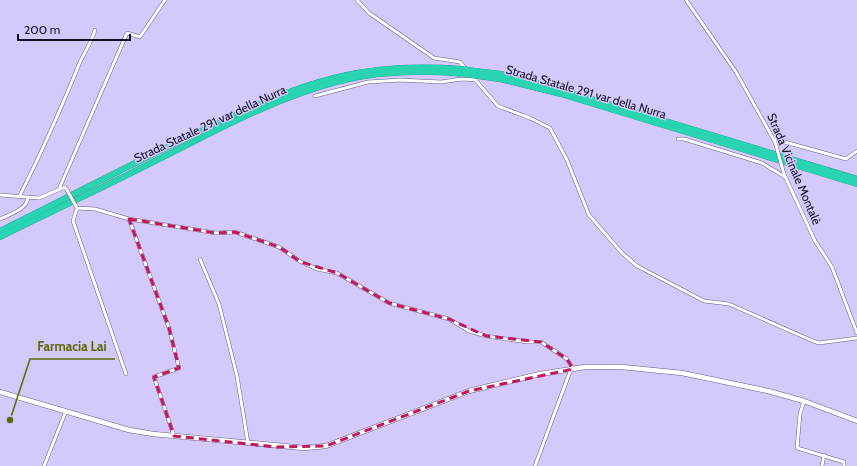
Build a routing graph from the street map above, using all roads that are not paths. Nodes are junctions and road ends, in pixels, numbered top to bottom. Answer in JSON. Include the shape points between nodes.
{"nodes":[{"id":1,"x":165,"y":0,"type":"edge"},
{"id":2,"x":357,"y":0,"type":"edge"},
{"id":3,"x":686,"y":0,"type":"edge"},
{"id":4,"x":95,"y":30,"type":"dead end"},
{"id":5,"x":476,"y":76,"type":"junction"},
{"id":6,"x":315,"y":96,"type":"dead end"},
{"id":7,"x":678,"y":139,"type":"dead end"},
{"id":8,"x":774,"y":141,"type":"junction"},
{"id":9,"x":857,"y":151,"type":"edge"},
{"id":10,"x":785,"y":176,"type":"junction"},
{"id":11,"x":857,"y":179,"type":"edge"},
{"id":12,"x":857,"y":184,"type":"edge"},
{"id":13,"x":59,"y":189,"type":"junction"},
{"id":14,"x":0,"y":195,"type":"edge"},
{"id":15,"x":19,"y":197,"type":"junction"},
{"id":16,"x":28,"y":198,"type":"junction"},
{"id":17,"x":77,"y":208,"type":"junction"},
{"id":18,"x":129,"y":219,"type":"junction"},
{"id":19,"x":0,"y":220,"type":"edge"},
{"id":20,"x":0,"y":231,"type":"edge"},
{"id":21,"x":0,"y":237,"type":"edge"},
{"id":22,"x":200,"y":259,"type":"dead end"},
{"id":23,"x":857,"y":333,"type":"edge"},
{"id":24,"x":857,"y":338,"type":"edge"},
{"id":25,"x":572,"y":369,"type":"junction"},
{"id":26,"x":126,"y":374,"type":"dead end"},
{"id":27,"x":0,"y":392,"type":"edge"},
{"id":28,"x":804,"y":401,"type":"junction"},
{"id":29,"x":66,"y":411,"type":"junction"},
{"id":30,"x":857,"y":421,"type":"edge"},
{"id":31,"x":174,"y":436,"type":"junction"},
{"id":32,"x":248,"y":443,"type":"junction"},
{"id":33,"x":824,"y":455,"type":"junction"},
{"id":34,"x":44,"y":466,"type":"edge"},
{"id":35,"x":535,"y":466,"type":"edge"},
{"id":36,"x":822,"y":466,"type":"edge"},
{"id":37,"x":844,"y":466,"type":"edge"}],
"edges":[{"from":1,"to":13,"type":"street","via":[[140,37],[127,33]]},
{"from":2,"to":5,"type":"street","via":[[369,13],[434,58],[460,62]]},
{"from":3,"to":8,"type":"street","name":"Strada Vicinale Montalè","via":[[736,72]]},
{"from":4,"to":15,"type":"street"},
{"from":5,"to":6,"type":"street","via":[[441,82],[368,82]]},
{"from":5,"to":11,"type":"highway","name":"Strada Statale 291 var della Nurra","via":[[501,74],[549,86]]},
{"from":5,"to":12,"type":"highway","name":"Strada Statale 291 var della Nurra","via":[[506,80],[561,94]]},
{"from":5,"to":20,"type":"highway","name":"Strada Statale 291 var della Nurra","bridge":true,"via":[[461,69],[411,67],[340,76],[291,90],[177,142]]},
{"from":5,"to":21,"type":"highway","name":"Strada Statale 291 var della Nurra","bridge":true,"via":[[434,72],[376,75],[336,82],[304,92],[240,118]]},
{"from":5,"to":24,"type":"street","via":[[498,106],[550,128],[568,162],[589,215],[622,253],[637,266],[704,301],[730,304],[819,343]]},
{"from":7,"to":10,"type":"street","via":[[762,163]]},
{"from":8,"to":9,"type":"street","via":[[846,159]]},
{"from":8,"to":10,"type":"street","name":"Strada Vicinale Montalè","bridge":true},
{"from":10,"to":23,"type":"street","name":"Strada Vicinale Montalè","via":[[815,241],[832,267]]},
{"from":13,"to":16,"type":"street","via":[[39,198]]},
{"from":13,"to":17,"type":"street","bridge":true,"via":[[65,187]]},
{"from":14,"to":15,"type":"street"},
{"from":15,"to":16,"type":"street"},
{"from":16,"to":19,"type":"street","via":[[28,203],[24,207]]},
{"from":17,"to":18,"type":"street","via":[[95,209]]},
{"from":17,"to":26,"type":"street","via":[[73,222]]},
{"from":18,"to":25,"type":"street","via":[[216,233],[234,232],[279,247],[301,262],[317,269],[337,273],[389,303],[449,319],[469,331],[486,336],[541,342],[567,358]]},
{"from":18,"to":31,"type":"street","via":[[169,328],[179,368],[154,377]]},
{"from":22,"to":32,"type":"street","via":[[219,304],[237,376]]},
{"from":25,"to":28,"type":"street","via":[[622,367],[668,370]]},
{"from":25,"to":32,"type":"street","via":[[469,391],[326,446],[304,448]]},
{"from":25,"to":35,"type":"street"},
{"from":27,"to":29,"type":"street"},
{"from":28,"to":30,"type":"street"},
{"from":28,"to":33,"type":"street","via":[[800,414],[797,448]]},
{"from":29,"to":31,"type":"street","via":[[129,430]]},
{"from":29,"to":34,"type":"street"},
{"from":31,"to":32,"type":"street"},
{"from":33,"to":36,"type":"street"},
{"from":33,"to":37,"type":"street","via":[[844,462]]}]}
